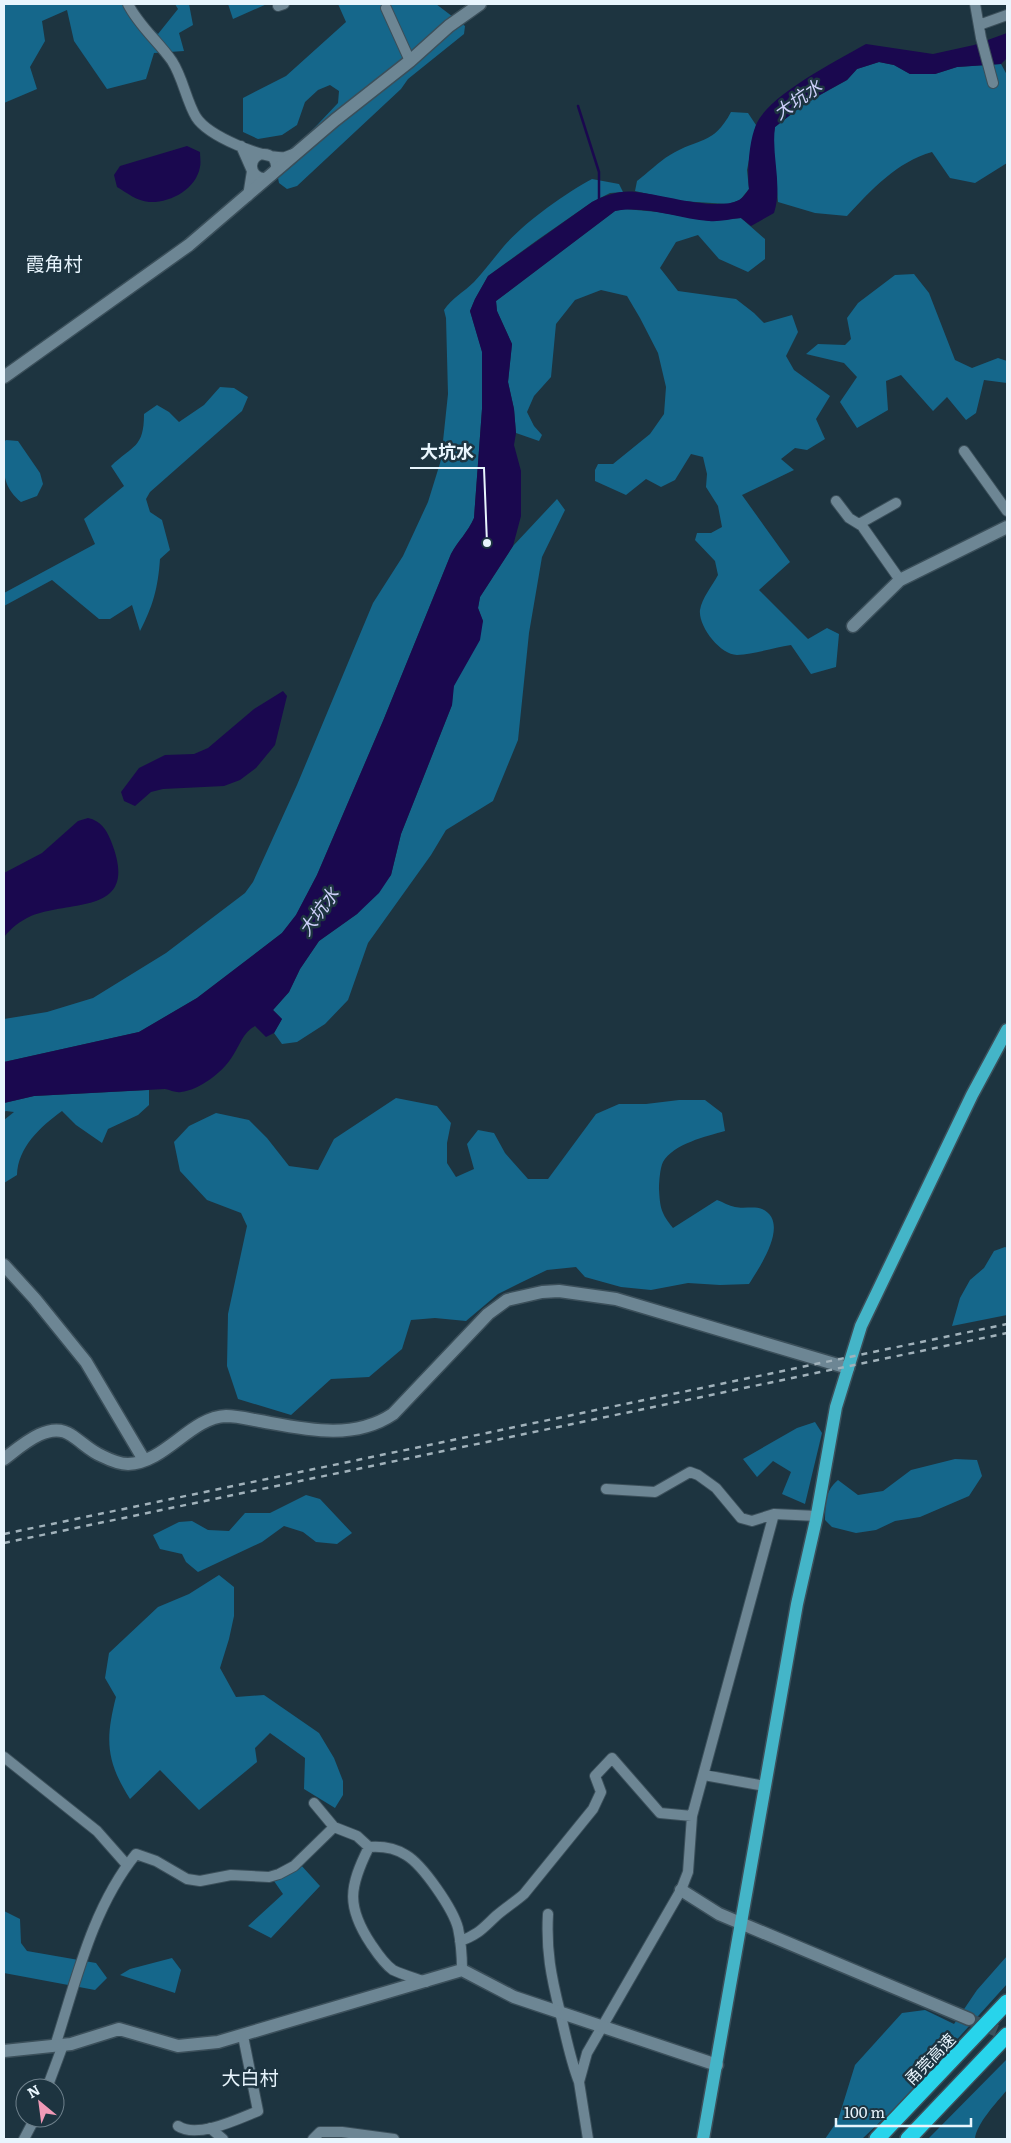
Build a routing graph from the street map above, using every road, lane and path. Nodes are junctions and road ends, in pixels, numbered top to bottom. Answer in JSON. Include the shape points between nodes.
{"nodes":[{"id":1,"x":128,"y":4,"type":"edge"},
{"id":2,"x":975,"y":4,"type":"edge"},
{"id":3,"x":473,"y":6,"type":"edge"},
{"id":4,"x":386,"y":8,"type":"dead end"},
{"id":5,"x":1007,"y":15,"type":"edge"},
{"id":6,"x":979,"y":25,"type":"junction"},
{"id":7,"x":410,"y":61,"type":"junction"},
{"id":8,"x":993,"y":83,"type":"dead end"},
{"id":9,"x":241,"y":146,"type":"junction"},
{"id":10,"x":299,"y":152,"type":"junction"},
{"id":11,"x":269,"y":155,"type":"junction"},
{"id":12,"x":252,"y":170,"type":"junction"},
{"id":13,"x":272,"y":175,"type":"junction"},
{"id":14,"x":248,"y":196,"type":"junction"},
{"id":15,"x":4,"y":377,"type":"edge"},
{"id":16,"x":964,"y":451,"type":"dead end"},
{"id":17,"x":836,"y":501,"type":"dead end"},
{"id":18,"x":896,"y":503,"type":"dead end"},
{"id":19,"x":1007,"y":511,"type":"edge"},
{"id":20,"x":860,"y":524,"type":"junction"},
{"id":21,"x":1007,"y":527,"type":"edge"},
{"id":22,"x":900,"y":580,"type":"junction"},
{"id":23,"x":852,"y":626,"type":"dead end"},
{"id":24,"x":1007,"y":1030,"type":"edge"},
{"id":25,"x":4,"y":1264,"type":"edge"},
{"id":26,"x":848,"y":1368,"type":"junction"},
{"id":27,"x":4,"y":1459,"type":"edge"},
{"id":28,"x":144,"y":1460,"type":"junction"},
{"id":29,"x":606,"y":1489,"type":"dead end"},
{"id":30,"x":774,"y":1514,"type":"junction"},
{"id":31,"x":817,"y":1516,"type":"junction"},
{"id":32,"x":4,"y":1757,"type":"edge"},
{"id":33,"x":704,"y":1775,"type":"junction"},
{"id":34,"x":765,"y":1786,"type":"junction"},
{"id":35,"x":314,"y":1803,"type":"dead end"},
{"id":36,"x":692,"y":1816,"type":"junction"},
{"id":37,"x":334,"y":1827,"type":"junction"},
{"id":38,"x":369,"y":1847,"type":"junction"},
{"id":39,"x":127,"y":1864,"type":"junction"},
{"id":40,"x":681,"y":1890,"type":"junction"},
{"id":41,"x":548,"y":1914,"type":"dead end"},
{"id":42,"x":742,"y":1923,"type":"junction"},
{"id":43,"x":460,"y":1941,"type":"junction"},
{"id":44,"x":462,"y":1970,"type":"junction"},
{"id":45,"x":427,"y":1982,"type":"junction"},
{"id":46,"x":1007,"y":2002,"type":"edge"},
{"id":47,"x":560,"y":2012,"type":"junction"},
{"id":48,"x":969,"y":2019,"type":"tunnel mouth"},
{"id":49,"x":603,"y":2026,"type":"junction"},
{"id":50,"x":1007,"y":2035,"type":"edge"},
{"id":51,"x":243,"y":2036,"type":"junction"},
{"id":52,"x":59,"y":2045,"type":"junction"},
{"id":53,"x":4,"y":2051,"type":"edge"},
{"id":54,"x":717,"y":2065,"type":"junction"},
{"id":55,"x":50,"y":2078,"type":"edge"},
{"id":56,"x":579,"y":2082,"type":"junction"},
{"id":57,"x":178,"y":2126,"type":"dead end"},
{"id":58,"x":210,"y":2128,"type":"junction"},
{"id":59,"x":222,"y":2139,"type":"edge"},
{"id":60,"x":313,"y":2139,"type":"edge"},
{"id":61,"x":394,"y":2139,"type":"edge"},
{"id":62,"x":588,"y":2139,"type":"edge"},
{"id":63,"x":703,"y":2139,"type":"edge"},
{"id":64,"x":877,"y":2139,"type":"edge"},
{"id":65,"x":908,"y":2139,"type":"edge"}],
"edges":[{"from":1,"to":9,"type":"street","via":[[135,18],[173,62],[197,118],[219,137]]},
{"from":2,"to":6,"type":"street"},
{"from":3,"to":7,"type":"street"},
{"from":4,"to":7,"type":"street"},
{"from":5,"to":6,"type":"street"},
{"from":6,"to":8,"type":"street"},
{"from":7,"to":10,"type":"street"},
{"from":9,"to":11,"type":"street"},
{"from":9,"to":12,"type":"street"},
{"from":10,"to":11,"type":"street","via":[[285,157]]},
{"from":10,"to":13,"type":"street"},
{"from":11,"to":12,"type":"street","via":[[255,157]]},
{"from":11,"to":13,"type":"street","via":[[275,162]]},
{"from":12,"to":13,"type":"street","via":[[254,175],[263,179]]},
{"from":12,"to":14,"type":"street"},
{"from":13,"to":14,"type":"street"},
{"from":14,"to":15,"type":"street","via":[[190,246]]},
{"from":16,"to":19,"type":"street"},
{"from":17,"to":20,"type":"street","via":[[849,518]]},
{"from":18,"to":20,"type":"street"},
{"from":20,"to":22,"type":"street"},
{"from":21,"to":22,"type":"street"},
{"from":22,"to":23,"type":"street"},
{"from":24,"to":26,"type":"main road","via":[[972,1095],[861,1326]]},
{"from":25,"to":28,"type":"street","via":[[86,1362]]},
{"from":26,"to":28,"type":"street","via":[[616,1299],[559,1291],[542,1292],[507,1300],[488,1314],[393,1414],[380,1423],[357,1430],[316,1431],[224,1416],[205,1421]]},
{"from":26,"to":31,"type":"main road","via":[[836,1407]]},
{"from":27,"to":28,"type":"street","via":[[51,1430],[69,1434],[93,1452],[115,1462],[128,1464]]},
{"from":29,"to":30,"type":"street","via":[[655,1492],[690,1472],[716,1488],[742,1518],[752,1520]]},
{"from":30,"to":31,"type":"street"},
{"from":30,"to":33,"type":"street"},
{"from":31,"to":34,"type":"main road","via":[[797,1604]]},
{"from":32,"to":39,"type":"street","via":[[97,1831]]},
{"from":33,"to":34,"type":"street"},
{"from":33,"to":36,"type":"street"},
{"from":34,"to":42,"type":"main road"},
{"from":35,"to":37,"type":"street"},
{"from":36,"to":40,"type":"street","via":[[688,1872]]},
{"from":36,"to":43,"type":"street","via":[[660,1813],[612,1758],[595,1776],[601,1792],[593,1809],[524,1894],[475,1936]]},
{"from":37,"to":38,"type":"street","via":[[357,1836]]},
{"from":37,"to":39,"type":"street","via":[[294,1866],[269,1877],[230,1874],[200,1881],[187,1879],[156,1861],[136,1854]]},
{"from":38,"to":43,"type":"street","via":[[391,1849],[417,1864],[443,1899],[457,1925]]},
{"from":38,"to":45,"type":"street","via":[[357,1871],[353,1889],[357,1919],[380,1957],[393,1970]]},
{"from":39,"to":52,"type":"street","via":[[91,1936]]},
{"from":40,"to":42,"type":"street","via":[[718,1914]]},
{"from":40,"to":49,"type":"street"},
{"from":41,"to":47,"type":"street","via":[[546,1943]]},
{"from":42,"to":48,"type":"street"},
{"from":42,"to":54,"type":"main road"},
{"from":43,"to":44,"type":"street"},
{"from":44,"to":45,"type":"street"},
{"from":44,"to":47,"type":"street","via":[[514,1997]]},
{"from":45,"to":51,"type":"street"},
{"from":46,"to":64,"type":"highway","name":"甬莞高速"},
{"from":47,"to":49,"type":"street"},
{"from":47,"to":56,"type":"street"},
{"from":49,"to":54,"type":"street"},
{"from":49,"to":56,"type":"street","via":[[587,2053]]},
{"from":50,"to":65,"type":"highway"},
{"from":51,"to":52,"type":"street","via":[[178,2046],[119,2030]]},
{"from":51,"to":58,"type":"street","via":[[258,2111]]},
{"from":52,"to":53,"type":"street"},
{"from":52,"to":55,"type":"street"},
{"from":54,"to":63,"type":"main road"},
{"from":56,"to":62,"type":"street"},
{"from":57,"to":58,"type":"street","via":[[183,2130]]},
{"from":58,"to":59,"type":"street"},
{"from":60,"to":61,"type":"street","via":[[320,2132]]}]}
